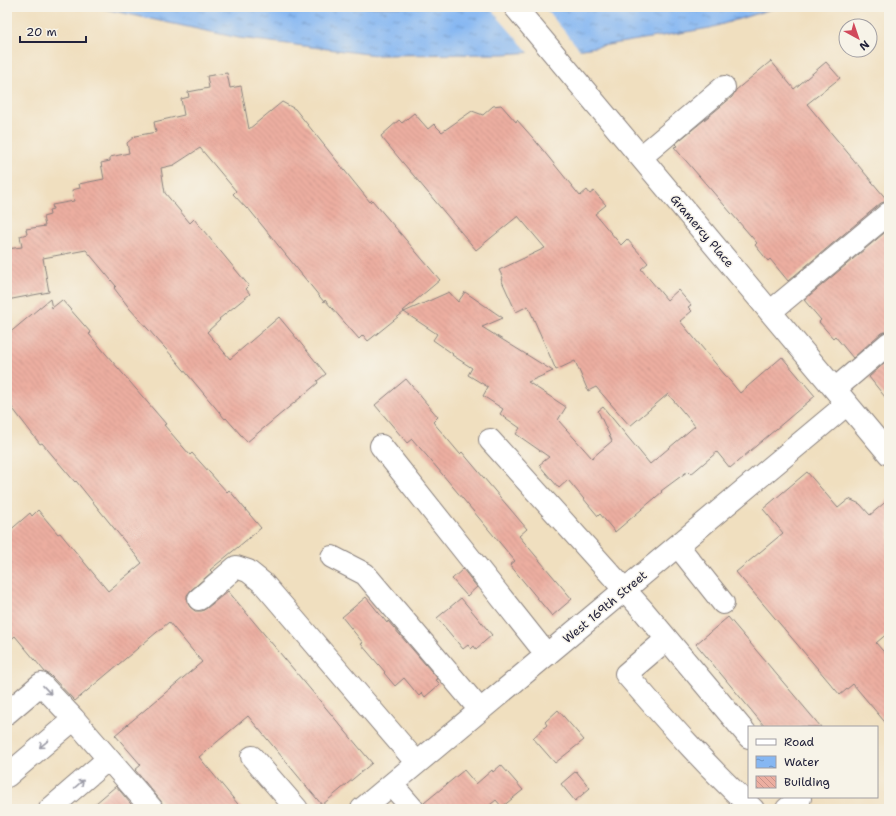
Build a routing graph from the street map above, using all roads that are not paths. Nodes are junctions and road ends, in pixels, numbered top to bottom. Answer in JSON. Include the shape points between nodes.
{"nodes":[{"id":1,"x":515,"y":7,"type":"edge"},
{"id":2,"x":724,"y":87,"type":"dead end"},
{"id":3,"x":641,"y":157,"type":"junction"},
{"id":4,"x":889,"y":213,"type":"edge"},
{"id":5,"x":770,"y":312,"type":"junction"},
{"id":6,"x":889,"y":343,"type":"edge"},
{"id":7,"x":841,"y":396,"type":"junction"},
{"id":8,"x":490,"y":440,"type":"dead end"},
{"id":9,"x":381,"y":446,"type":"dead end"},
{"id":10,"x":889,"y":454,"type":"edge"},
{"id":11,"x":678,"y":546,"type":"junction"},
{"id":12,"x":332,"y":557,"type":"dead end"},
{"id":13,"x":625,"y":590,"type":"junction"},
{"id":14,"x":199,"y":599,"type":"dead end"},
{"id":15,"x":723,"y":603,"type":"dead end"},
{"id":16,"x":667,"y":639,"type":"junction"},
{"id":17,"x":547,"y":655,"type":"junction"},
{"id":18,"x":480,"y":710,"type":"junction"},
{"id":19,"x":7,"y":713,"type":"edge"},
{"id":20,"x":74,"y":719,"type":"junction"},
{"id":21,"x":748,"y":736,"type":"edge"},
{"id":22,"x":252,"y":758,"type":"dead end"},
{"id":23,"x":108,"y":759,"type":"junction"},
{"id":24,"x":417,"y":763,"type":"junction"},
{"id":25,"x":7,"y":776,"type":"edge"},
{"id":26,"x":392,"y":785,"type":"junction"},
{"id":27,"x":800,"y":798,"type":"edge"},
{"id":28,"x":50,"y":809,"type":"edge"},
{"id":29,"x":152,"y":809,"type":"edge"},
{"id":30,"x":297,"y":809,"type":"edge"},
{"id":31,"x":363,"y":809,"type":"edge"},
{"id":32,"x":414,"y":809,"type":"edge"},
{"id":33,"x":753,"y":809,"type":"edge"},
{"id":34,"x":787,"y":809,"type":"edge"}],
"edges":[{"from":1,"to":3,"type":"street","name":"Gramercy Place"},
{"from":2,"to":3,"type":"street"},
{"from":3,"to":5,"type":"street","name":"Gramercy Place"},
{"from":4,"to":5,"type":"street"},
{"from":5,"to":7,"type":"street","name":"Gramercy Place"},
{"from":6,"to":7,"type":"street","name":"West 169th Street"},
{"from":7,"to":10,"type":"street","name":"Gramercy Place"},
{"from":7,"to":11,"type":"street","name":"West 169th Street"},
{"from":8,"to":13,"type":"street"},
{"from":9,"to":17,"type":"street"},
{"from":11,"to":13,"type":"street","name":"West 169th Street"},
{"from":11,"to":15,"type":"street"},
{"from":12,"to":18,"type":"street","via":[[365,574]]},
{"from":13,"to":16,"type":"street"},
{"from":13,"to":17,"type":"street","name":"West 169th Street"},
{"from":14,"to":24,"type":"street","via":[[236,567],[248,571],[263,583]]},
{"from":16,"to":21,"type":"street"},
{"from":16,"to":33,"type":"street","via":[[626,674],[730,789]]},
{"from":17,"to":18,"type":"street","name":"West 169th Street"},
{"from":18,"to":24,"type":"street","name":"West 169th Street"},
{"from":19,"to":20,"type":"street","one_way":true,"via":[[41,684]]},
{"from":20,"to":23,"type":"street"},
{"from":20,"to":25,"type":"street","one_way":true},
{"from":22,"to":30,"type":"street"},
{"from":28,"to":23,"type":"street","one_way":true},
{"from":23,"to":29,"type":"street"},
{"from":24,"to":26,"type":"street","name":"West 169th Street"},
{"from":26,"to":31,"type":"street","name":"West 169th Street"},
{"from":26,"to":32,"type":"street"},
{"from":27,"to":34,"type":"street"}]}
